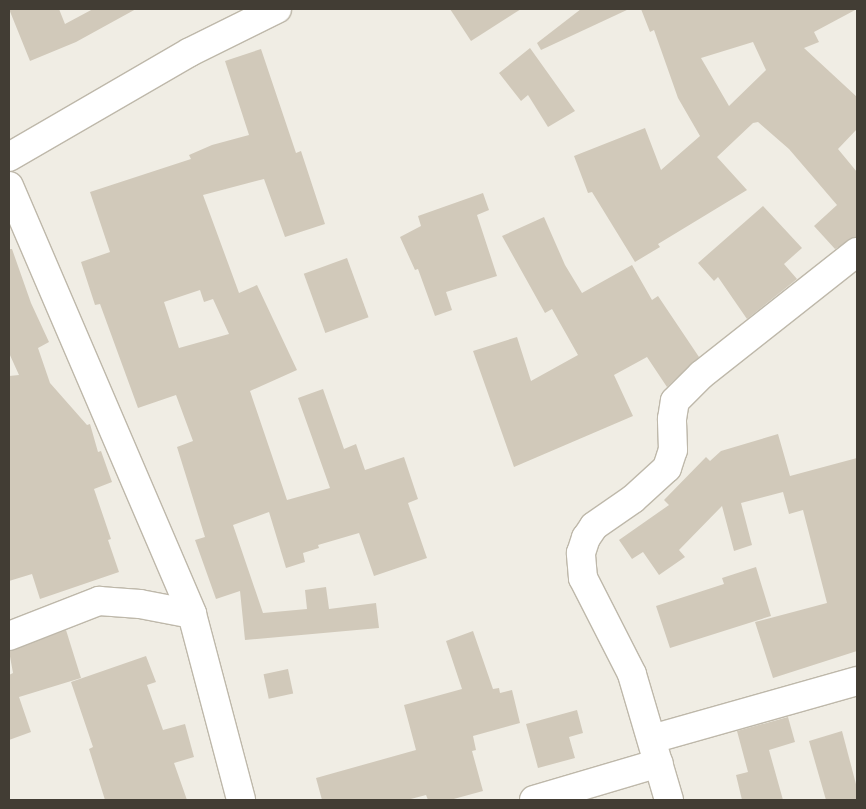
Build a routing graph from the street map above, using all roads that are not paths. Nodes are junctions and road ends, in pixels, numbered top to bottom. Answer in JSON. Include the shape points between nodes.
{"nodes":[{"id":1,"x":277,"y":9,"type":"edge"},
{"id":2,"x":9,"y":157,"type":"edge"},
{"id":3,"x":9,"y":186,"type":"edge"},
{"id":4,"x":857,"y":252,"type":"edge"},
{"id":5,"x":192,"y":614,"type":"junction"},
{"id":6,"x":9,"y":636,"type":"edge"},
{"id":7,"x":857,"y":681,"type":"edge"},
{"id":8,"x":655,"y":751,"type":"junction"},
{"id":9,"x":241,"y":800,"type":"edge"},
{"id":10,"x":534,"y":800,"type":"edge"},
{"id":11,"x":670,"y":800,"type":"edge"}],
"edges":[{"from":1,"to":2,"type":"street","via":[[190,52]]},
{"from":3,"to":5,"type":"street"},
{"from":4,"to":8,"type":"street","via":[[700,376],[675,401],[673,450],[667,468],[594,526],[586,538],[581,554],[583,578],[632,674]]},
{"from":5,"to":6,"type":"street","via":[[140,604],[99,601]]},
{"from":5,"to":9,"type":"street"},
{"from":7,"to":8,"type":"street"},
{"from":8,"to":10,"type":"street"},
{"from":8,"to":11,"type":"street"}]}
